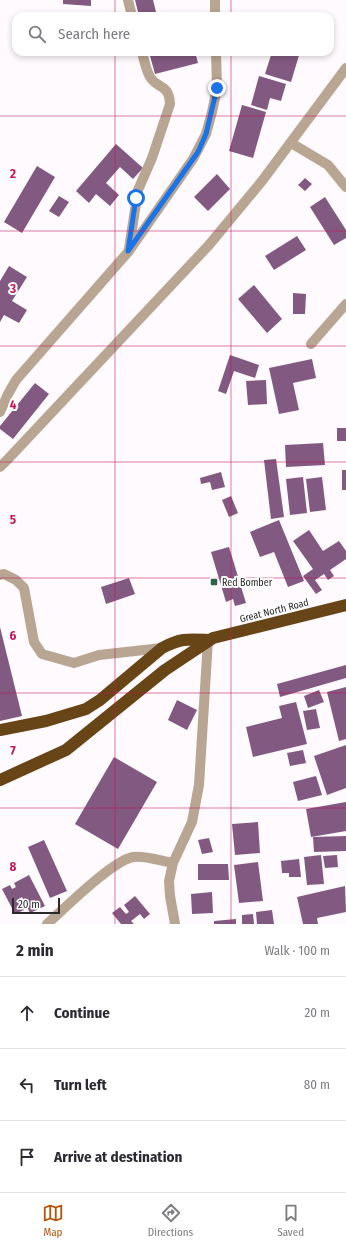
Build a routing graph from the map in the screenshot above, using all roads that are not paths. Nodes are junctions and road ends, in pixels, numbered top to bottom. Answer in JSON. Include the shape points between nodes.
{"nodes":[{"id":1,"x":128,"y":0,"type":"edge"},
{"id":2,"x":215,"y":0,"type":"edge"},
{"id":3,"x":131,"y":12,"type":"edge"},
{"id":4,"x":215,"y":12,"type":"edge"},
{"id":5,"x":143,"y":56,"type":"edge"},
{"id":6,"x":216,"y":56,"type":"edge"},
{"id":7,"x":346,"y":68,"type":"edge"},
{"id":8,"x":291,"y":143,"type":"junction"},
{"id":9,"x":345,"y":183,"type":"edge"},
{"id":10,"x":128,"y":251,"type":"junction"},
{"id":11,"x":346,"y":304,"type":"edge"},
{"id":12,"x":311,"y":344,"type":"dead end"},
{"id":13,"x":0,"y":412,"type":"edge"},
{"id":14,"x":0,"y":467,"type":"edge"},
{"id":15,"x":0,"y":575,"type":"edge"},
{"id":16,"x":346,"y":605,"type":"edge"},
{"id":17,"x":208,"y":640,"type":"junction"},
{"id":18,"x":162,"y":648,"type":"junction"},
{"id":19,"x":0,"y":730,"type":"edge"},
{"id":20,"x":0,"y":780,"type":"edge"},
{"id":21,"x":173,"y":863,"type":"junction"},
{"id":22,"x":47,"y":924,"type":"edge"},
{"id":23,"x":175,"y":924,"type":"edge"}],
"edges":[{"from":1,"to":3,"type":"street"},
{"from":2,"to":4,"type":"street"},
{"from":5,"to":10,"type":"street","via":[[152,80],[166,89],[170,104],[138,190]]},
{"from":6,"to":10,"type":"street","via":[[217,88],[206,134],[193,159]]},
{"from":7,"to":8,"type":"street"},
{"from":8,"to":9,"type":"street","via":[[328,165]]},
{"from":8,"to":14,"type":"street","via":[[209,245]]},
{"from":10,"to":13,"type":"street","via":[[16,380]]},
{"from":11,"to":12,"type":"street"},
{"from":15,"to":18,"type":"street","via":[[4,574],[16,580],[24,588],[34,642],[42,654],[74,663],[99,656]]},
{"from":16,"to":17,"type":"highway","name":"Great North Road"},
{"from":17,"to":18,"type":"highway","via":[[185,639]]},
{"from":17,"to":20,"type":"highway","via":[[165,670],[66,750]]},
{"from":17,"to":21,"type":"street","via":[[199,785],[192,822]]},
{"from":18,"to":19,"type":"highway","via":[[86,709],[46,722]]},
{"from":21,"to":22,"type":"street","via":[[141,856],[120,862]]},
{"from":21,"to":23,"type":"street","via":[[169,881]]}]}
